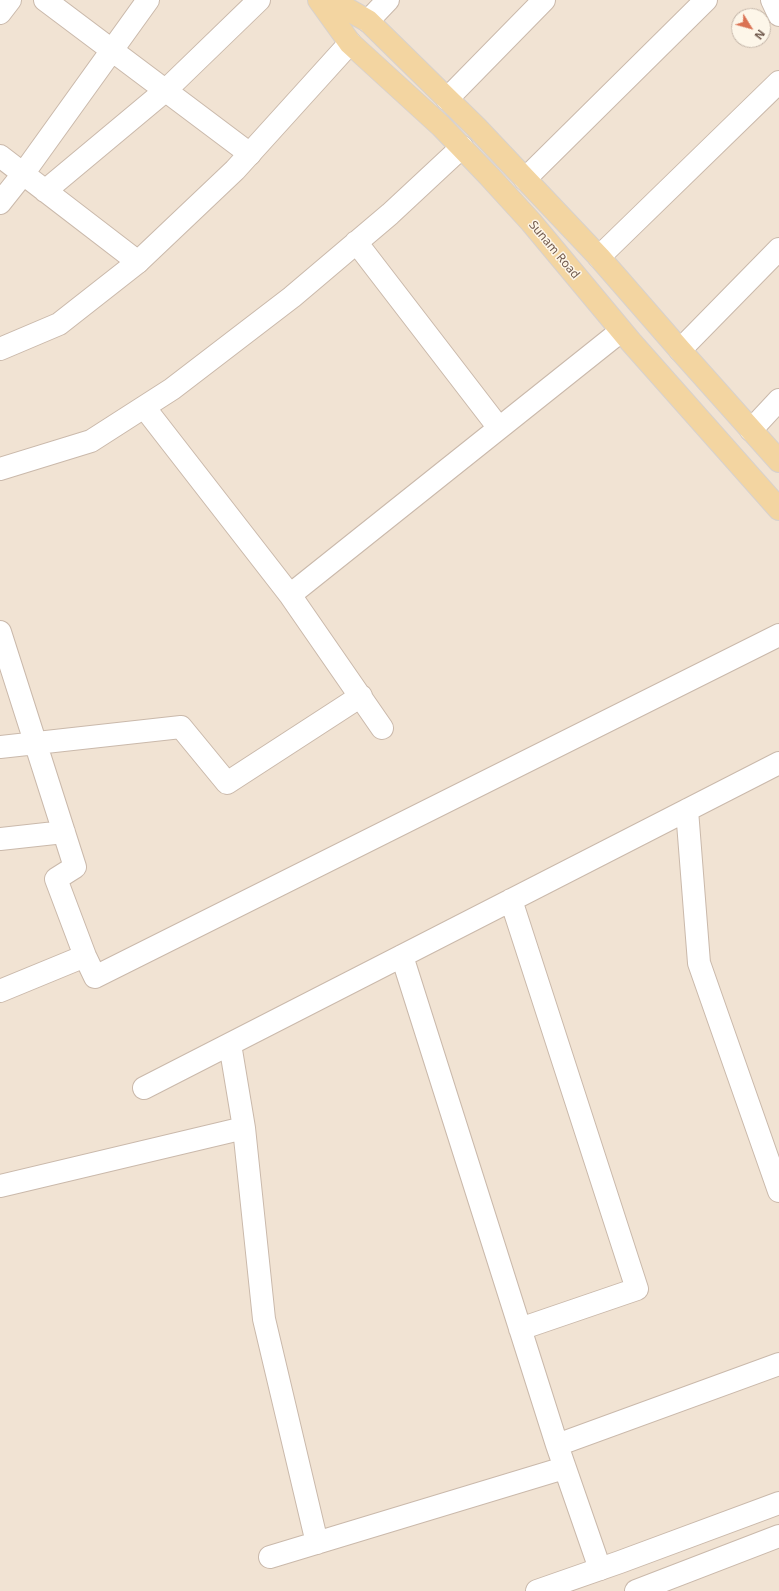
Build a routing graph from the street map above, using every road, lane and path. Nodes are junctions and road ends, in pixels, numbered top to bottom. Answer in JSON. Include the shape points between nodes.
{"nodes":[{"id":1,"x":10,"y":0,"type":"edge"},
{"id":2,"x":45,"y":0,"type":"edge"},
{"id":3,"x":148,"y":0,"type":"edge"},
{"id":4,"x":259,"y":0,"type":"edge"},
{"id":5,"x":319,"y":0,"type":"edge"},
{"id":6,"x":331,"y":0,"type":"edge"},
{"id":7,"x":388,"y":0,"type":"edge"},
{"id":8,"x":544,"y":0,"type":"edge"},
{"id":9,"x":706,"y":0,"type":"edge"},
{"id":10,"x":772,"y":0,"type":"edge"},
{"id":11,"x":0,"y":13,"type":"edge"},
{"id":12,"x":779,"y":15,"type":"edge"},
{"id":13,"x":368,"y":21,"type":"junction"},
{"id":14,"x":350,"y":43,"type":"junction"},
{"id":15,"x":112,"y":50,"type":"junction"},
{"id":16,"x":779,"y":82,"type":"edge"},
{"id":17,"x":166,"y":90,"type":"junction"},
{"id":18,"x":447,"y":99,"type":"junction"},
{"id":19,"x":462,"y":147,"type":"junction"},
{"id":20,"x":250,"y":154,"type":"junction"},
{"id":21,"x":0,"y":156,"type":"edge"},
{"id":22,"x":23,"y":174,"type":"junction"},
{"id":23,"x":525,"y":179,"type":"junction"},
{"id":24,"x":45,"y":190,"type":"junction"},
{"id":25,"x":0,"y":203,"type":"edge"},
{"id":26,"x":356,"y":242,"type":"junction"},
{"id":27,"x":779,"y":249,"type":"edge"},
{"id":28,"x":599,"y":256,"type":"junction"},
{"id":29,"x":138,"y":262,"type":"junction"},
{"id":30,"x":621,"y":331,"type":"junction"},
{"id":31,"x":0,"y":349,"type":"edge"},
{"id":32,"x":680,"y":350,"type":"junction"},
{"id":33,"x":779,"y":400,"type":"edge"},
{"id":34,"x":144,"y":407,"type":"junction"},
{"id":35,"x":499,"y":428,"type":"junction"},
{"id":36,"x":751,"y":430,"type":"junction"},
{"id":37,"x":779,"y":461,"type":"edge"},
{"id":38,"x":0,"y":469,"type":"edge"},
{"id":39,"x":779,"y":510,"type":"edge"},
{"id":40,"x":290,"y":595,"type":"junction"},
{"id":41,"x":779,"y":635,"type":"edge"},
{"id":42,"x":2,"y":645,"type":"edge"},
{"id":43,"x":360,"y":696,"type":"junction"},
{"id":44,"x":382,"y":728,"type":"dead end"},
{"id":45,"x":35,"y":743,"type":"junction"},
{"id":46,"x":0,"y":747,"type":"edge"},
{"id":47,"x":779,"y":763,"type":"edge"},
{"id":48,"x":687,"y":810,"type":"junction"},
{"id":49,"x":64,"y":832,"type":"junction"},
{"id":50,"x":0,"y":839,"type":"edge"},
{"id":51,"x":511,"y":900,"type":"junction"},
{"id":52,"x":85,"y":956,"type":"junction"},
{"id":53,"x":402,"y":956,"type":"junction"},
{"id":54,"x":0,"y":991,"type":"edge"},
{"id":55,"x":230,"y":1044,"type":"junction"},
{"id":56,"x":144,"y":1088,"type":"dead end"},
{"id":57,"x":244,"y":1128,"type":"junction"},
{"id":58,"x":0,"y":1186,"type":"edge"},
{"id":59,"x":779,"y":1191,"type":"edge"},
{"id":60,"x":520,"y":1329,"type":"junction"},
{"id":61,"x":779,"y":1364,"type":"edge"},
{"id":62,"x":557,"y":1445,"type":"junction"},
{"id":63,"x":564,"y":1468,"type":"junction"},
{"id":64,"x":779,"y":1503,"type":"edge"},
{"id":65,"x":779,"y":1536,"type":"edge"},
{"id":66,"x":317,"y":1543,"type":"junction"},
{"id":67,"x":270,"y":1557,"type":"dead end"},
{"id":68,"x":600,"y":1569,"type":"junction"},
{"id":69,"x":537,"y":1591,"type":"edge"},
{"id":70,"x":636,"y":1591,"type":"edge"}],
"edges":[{"from":1,"to":11,"type":"street"},
{"from":2,"to":15,"type":"street"},
{"from":3,"to":15,"type":"street"},
{"from":4,"to":17,"type":"street"},
{"from":5,"to":14,"type":"main road","name":"Sunam Road"},
{"from":6,"to":13,"type":"main road"},
{"from":7,"to":13,"type":"street"},
{"from":8,"to":18,"type":"street"},
{"from":9,"to":23,"type":"street"},
{"from":10,"to":12,"type":"street"},
{"from":13,"to":18,"type":"main road"},
{"from":14,"to":19,"type":"main road","name":"Sunam Road"},
{"from":14,"to":20,"type":"street"},
{"from":15,"to":17,"type":"street"},
{"from":15,"to":22,"type":"street"},
{"from":16,"to":28,"type":"street"},
{"from":17,"to":20,"type":"street"},
{"from":17,"to":24,"type":"street"},
{"from":18,"to":23,"type":"main road"},
{"from":19,"to":26,"type":"street"},
{"from":19,"to":30,"type":"main road","name":"Sunam Road","via":[[531,222]]},
{"from":20,"to":29,"type":"street"},
{"from":21,"to":22,"type":"street"},
{"from":22,"to":24,"type":"street"},
{"from":22,"to":25,"type":"street"},
{"from":23,"to":28,"type":"main road"},
{"from":24,"to":29,"type":"street"},
{"from":26,"to":34,"type":"street","via":[[292,297],[172,389]]},
{"from":26,"to":35,"type":"street"},
{"from":27,"to":32,"type":"street"},
{"from":28,"to":32,"type":"main road"},
{"from":29,"to":31,"type":"street","via":[[59,324]]},
{"from":30,"to":35,"type":"street"},
{"from":30,"to":39,"type":"main road","name":"Sunam Road"},
{"from":32,"to":36,"type":"main road"},
{"from":33,"to":36,"type":"street"},
{"from":34,"to":38,"type":"street","via":[[91,441]]},
{"from":34,"to":40,"type":"street"},
{"from":35,"to":40,"type":"street"},
{"from":36,"to":37,"type":"main road"},
{"from":40,"to":43,"type":"street"},
{"from":41,"to":52,"type":"street","via":[[95,977]]},
{"from":42,"to":45,"type":"street"},
{"from":43,"to":44,"type":"street"},
{"from":43,"to":45,"type":"street","via":[[227,783],[181,727]]},
{"from":45,"to":46,"type":"street"},
{"from":45,"to":49,"type":"street"},
{"from":47,"to":48,"type":"street"},
{"from":48,"to":51,"type":"street"},
{"from":48,"to":59,"type":"street","via":[[699,963]]},
{"from":49,"to":50,"type":"street"},
{"from":49,"to":52,"type":"street","via":[[75,867],[56,879]]},
{"from":51,"to":53,"type":"street"},
{"from":51,"to":60,"type":"street","via":[[637,1288]]},
{"from":52,"to":54,"type":"street"},
{"from":53,"to":55,"type":"street"},
{"from":53,"to":60,"type":"street"},
{"from":55,"to":56,"type":"street"},
{"from":55,"to":57,"type":"street"},
{"from":57,"to":58,"type":"street"},
{"from":57,"to":66,"type":"street","via":[[264,1319]]},
{"from":60,"to":62,"type":"street"},
{"from":61,"to":62,"type":"street"},
{"from":62,"to":63,"type":"street"},
{"from":63,"to":66,"type":"street"},
{"from":63,"to":68,"type":"street"},
{"from":64,"to":68,"type":"street"},
{"from":65,"to":70,"type":"street"},
{"from":66,"to":67,"type":"street"},
{"from":68,"to":69,"type":"street"}]}
